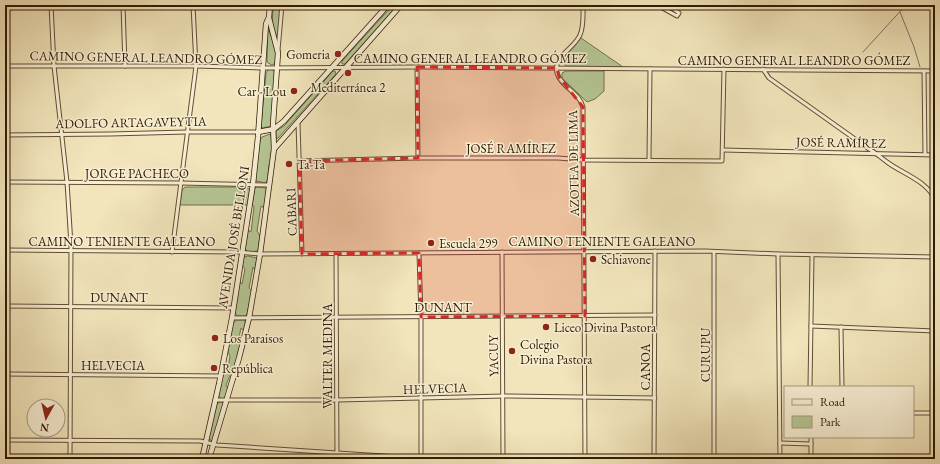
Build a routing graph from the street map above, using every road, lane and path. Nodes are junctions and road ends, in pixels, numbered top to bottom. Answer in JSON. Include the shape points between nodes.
{"nodes":[{"id":1,"x":52,"y":5,"type":"edge"},
{"id":2,"x":57,"y":5,"type":"edge"},
{"id":3,"x":123,"y":5,"type":"edge"},
{"id":4,"x":193,"y":5,"type":"edge"},
{"id":5,"x":270,"y":5,"type":"edge"},
{"id":6,"x":282,"y":5,"type":"edge"},
{"id":7,"x":388,"y":5,"type":"edge"},
{"id":8,"x":401,"y":5,"type":"edge"},
{"id":9,"x":526,"y":5,"type":"edge"},
{"id":10,"x":583,"y":5,"type":"edge"},
{"id":11,"x":657,"y":5,"type":"edge"},
{"id":12,"x":668,"y":5,"type":"edge"},
{"id":13,"x":5,"y":8,"type":"edge"},
{"id":14,"x":269,"y":17,"type":"junction"},
{"id":15,"x":278,"y":52,"type":"junction"},
{"id":16,"x":5,"y":66,"type":"edge"},
{"id":17,"x":54,"y":66,"type":"junction"},
{"id":18,"x":125,"y":66,"type":"junction"},
{"id":19,"x":196,"y":66,"type":"junction"},
{"id":20,"x":346,"y":67,"type":"junction"},
{"id":21,"x":417,"y":67,"type":"junction"},
{"id":22,"x":263,"y":68,"type":"junction"},
{"id":23,"x":277,"y":68,"type":"junction"},
{"id":24,"x":332,"y":68,"type":"junction"},
{"id":25,"x":557,"y":68,"type":"junction"},
{"id":26,"x":650,"y":69,"type":"junction"},
{"id":27,"x":724,"y":69,"type":"junction"},
{"id":28,"x":763,"y":69,"type":"junction"},
{"id":29,"x":924,"y":71,"type":"junction"},
{"id":30,"x":935,"y":71,"type":"edge"},
{"id":31,"x":298,"y":121,"type":"junction"},
{"id":32,"x":274,"y":129,"type":"junction"},
{"id":33,"x":187,"y":132,"type":"junction"},
{"id":34,"x":258,"y":132,"type":"junction"},
{"id":35,"x":5,"y":134,"type":"edge"},
{"id":36,"x":61,"y":134,"type":"junction"},
{"id":37,"x":274,"y":149,"type":"junction"},
{"id":38,"x":723,"y":150,"type":"junction"},
{"id":39,"x":877,"y":153,"type":"junction"},
{"id":40,"x":924,"y":154,"type":"junction"},
{"id":41,"x":935,"y":155,"type":"edge"},
{"id":42,"x":418,"y":158,"type":"junction"},
{"id":43,"x":583,"y":160,"type":"junction"},
{"id":44,"x":649,"y":160,"type":"junction"},
{"id":45,"x":299,"y":161,"type":"junction"},
{"id":46,"x":5,"y":182,"type":"edge"},
{"id":47,"x":67,"y":182,"type":"junction"},
{"id":48,"x":181,"y":183,"type":"junction"},
{"id":49,"x":253,"y":184,"type":"junction"},
{"id":50,"x":269,"y":185,"type":"junction"},
{"id":51,"x":935,"y":201,"type":"edge"},
{"id":52,"x":935,"y":218,"type":"edge"},
{"id":53,"x":5,"y":250,"type":"edge"},
{"id":54,"x":71,"y":250,"type":"junction"},
{"id":55,"x":584,"y":251,"type":"junction"},
{"id":56,"x":655,"y":251,"type":"junction"},
{"id":57,"x":172,"y":252,"type":"junction"},
{"id":58,"x":242,"y":252,"type":"junction"},
{"id":59,"x":502,"y":252,"type":"junction"},
{"id":60,"x":714,"y":252,"type":"junction"},
{"id":61,"x":419,"y":253,"type":"junction"},
{"id":62,"x":260,"y":254,"type":"junction"},
{"id":63,"x":302,"y":254,"type":"junction"},
{"id":64,"x":336,"y":254,"type":"junction"},
{"id":65,"x":778,"y":254,"type":"junction"},
{"id":66,"x":812,"y":255,"type":"junction"},
{"id":67,"x":934,"y":257,"type":"edge"},
{"id":68,"x":5,"y":306,"type":"edge"},
{"id":69,"x":71,"y":306,"type":"junction"},
{"id":70,"x":233,"y":308,"type":"junction"},
{"id":71,"x":655,"y":315,"type":"junction"},
{"id":72,"x":503,"y":316,"type":"junction"},
{"id":73,"x":584,"y":316,"type":"junction"},
{"id":74,"x":337,"y":317,"type":"junction"},
{"id":75,"x":421,"y":317,"type":"junction"},
{"id":76,"x":232,"y":318,"type":"junction"},
{"id":77,"x":249,"y":318,"type":"junction"},
{"id":78,"x":811,"y":326,"type":"junction"},
{"id":79,"x":841,"y":328,"type":"junction"},
{"id":80,"x":935,"y":331,"type":"edge"},
{"id":81,"x":5,"y":374,"type":"edge"},
{"id":82,"x":70,"y":374,"type":"junction"},
{"id":83,"x":221,"y":376,"type":"junction"},
{"id":84,"x":810,"y":386,"type":"edge"},
{"id":85,"x":842,"y":386,"type":"edge"},
{"id":86,"x":504,"y":396,"type":"junction"},
{"id":87,"x":422,"y":398,"type":"junction"},
{"id":88,"x":585,"y":398,"type":"junction"},
{"id":89,"x":655,"y":398,"type":"junction"},
{"id":90,"x":216,"y":400,"type":"junction"},
{"id":91,"x":227,"y":400,"type":"junction"},
{"id":92,"x":338,"y":400,"type":"junction"},
{"id":93,"x":914,"y":413,"type":"edge"},
{"id":94,"x":935,"y":413,"type":"edge"},
{"id":95,"x":811,"y":438,"type":"edge"},
{"id":96,"x":5,"y":440,"type":"edge"},
{"id":97,"x":70,"y":440,"type":"junction"},
{"id":98,"x":206,"y":442,"type":"junction"},
{"id":99,"x":780,"y":443,"type":"junction"},
{"id":100,"x":811,"y":444,"type":"junction"},
{"id":101,"x":214,"y":445,"type":"junction"},
{"id":102,"x":337,"y":454,"type":"junction"},
{"id":103,"x":421,"y":458,"type":"edge"},
{"id":104,"x":70,"y":459,"type":"edge"},
{"id":105,"x":202,"y":459,"type":"edge"},
{"id":106,"x":209,"y":459,"type":"edge"},
{"id":107,"x":337,"y":459,"type":"edge"},
{"id":108,"x":428,"y":459,"type":"edge"},
{"id":109,"x":503,"y":459,"type":"edge"},
{"id":110,"x":585,"y":459,"type":"edge"},
{"id":111,"x":654,"y":459,"type":"edge"},
{"id":112,"x":714,"y":459,"type":"edge"},
{"id":113,"x":780,"y":459,"type":"edge"},
{"id":114,"x":811,"y":459,"type":"edge"}],
"edges":[{"from":1,"to":2,"type":"street"},
{"from":1,"to":13,"type":"street"},
{"from":1,"to":17,"type":"street"},
{"from":3,"to":18,"type":"street"},
{"from":4,"to":19,"type":"street"},
{"from":5,"to":14,"type":"main road","name":"AVENIDA JOSÉ BELLONI"},
{"from":6,"to":15,"type":"street","name":"AVENIDA JOSÉ BELLONI"},
{"from":7,"to":24,"type":"main road"},
{"from":8,"to":20,"type":"main road"},
{"from":9,"to":10,"type":"street"},
{"from":10,"to":25,"type":"street","via":[[580,34],[559,59]]},
{"from":11,"to":12,"type":"street","via":[[677,16],[679,13]]},
{"from":14,"to":15,"type":"main road","name":"AVENIDA JOSÉ BELLONI"},
{"from":14,"to":22,"type":"main road","name":"AVENIDA JOSÉ BELLONI","via":[[266,24]]},
{"from":15,"to":23,"type":"main road","name":"AVENIDA JOSÉ BELLONI"},
{"from":16,"to":17,"type":"street","name":"CAMINO GENERAL LEANDRO GÓMEZ"},
{"from":17,"to":18,"type":"street","name":"CAMINO GENERAL LEANDRO GÓMEZ"},
{"from":17,"to":36,"type":"street"},
{"from":18,"to":19,"type":"street","name":"CAMINO GENERAL LEANDRO GÓMEZ"},
{"from":19,"to":22,"type":"street","name":"CAMINO GENERAL LEANDRO GÓMEZ"},
{"from":19,"to":33,"type":"street"},
{"from":20,"to":21,"type":"street","name":"CAMINO GENERAL LEANDRO GÓMEZ"},
{"from":20,"to":24,"type":"street","name":"CAMINO GENERAL LEANDRO GÓMEZ"},
{"from":20,"to":31,"type":"main road"},
{"from":21,"to":25,"type":"street","name":"CAMINO GENERAL LEANDRO GÓMEZ"},
{"from":21,"to":42,"type":"street"},
{"from":22,"to":23,"type":"street","name":"CAMINO GENERAL LEANDRO GÓMEZ"},
{"from":22,"to":34,"type":"main road","name":"AVENIDA JOSÉ BELLONI"},
{"from":23,"to":24,"type":"street","name":"CAMINO GENERAL LEANDRO GÓMEZ"},
{"from":23,"to":32,"type":"main road","name":"AVENIDA JOSÉ BELLONI"},
{"from":24,"to":32,"type":"main road"},
{"from":25,"to":26,"type":"street","name":"CAMINO GENERAL LEANDRO GÓMEZ"},
{"from":25,"to":43,"type":"street","name":"AZOTEA DE LIMA","via":[[559,77],[583,104]]},
{"from":26,"to":27,"type":"street","name":"CAMINO GENERAL LEANDRO GÓMEZ"},
{"from":26,"to":44,"type":"street"},
{"from":27,"to":28,"type":"street","name":"CAMINO GENERAL LEANDRO GÓMEZ"},
{"from":27,"to":38,"type":"street"},
{"from":28,"to":29,"type":"street","name":"CAMINO GENERAL LEANDRO GÓMEZ"},
{"from":28,"to":39,"type":"street","via":[[769,78]]},
{"from":29,"to":30,"type":"street","name":"CAMINO GENERAL LEANDRO GÓMEZ"},
{"from":29,"to":40,"type":"street"},
{"from":31,"to":37,"type":"main road"},
{"from":31,"to":45,"type":"street","name":"CABARI"},
{"from":32,"to":34,"type":"main road"},
{"from":32,"to":37,"type":"main road","name":"AVENIDA JOSÉ BELLONI"},
{"from":33,"to":34,"type":"street","name":"ADOLFO ARTAGAVEYTIA"},
{"from":33,"to":36,"type":"street","name":"ADOLFO ARTAGAVEYTIA"},
{"from":33,"to":48,"type":"street"},
{"from":34,"to":49,"type":"main road","name":"AVENIDA JOSÉ BELLONI"},
{"from":35,"to":36,"type":"street","name":"ADOLFO ARTAGAVEYTIA"},
{"from":36,"to":47,"type":"street"},
{"from":37,"to":50,"type":"main road","name":"AVENIDA JOSÉ BELLONI"},
{"from":38,"to":39,"type":"street","name":"JOSÉ RAMÍREZ"},
{"from":38,"to":44,"type":"street","name":"JOSÉ RAMÍREZ","via":[[722,161]]},
{"from":39,"to":40,"type":"street","name":"JOSÉ RAMÍREZ"},
{"from":39,"to":51,"type":"street","via":[[916,179],[933,194]]},
{"from":40,"to":41,"type":"street","name":"JOSÉ RAMÍREZ"},
{"from":42,"to":43,"type":"street","name":"JOSÉ RAMÍREZ"},
{"from":42,"to":45,"type":"street","name":"JOSÉ RAMÍREZ"},
{"from":43,"to":44,"type":"street","name":"JOSÉ RAMÍREZ"},
{"from":43,"to":55,"type":"street","name":"AZOTEA DE LIMA"},
{"from":45,"to":63,"type":"street","name":"CABARI"},
{"from":46,"to":47,"type":"street","name":"JORGE PACHECO"},
{"from":47,"to":48,"type":"street","name":"JORGE PACHECO"},
{"from":47,"to":54,"type":"street"},
{"from":48,"to":49,"type":"street","name":"JORGE PACHECO"},
{"from":48,"to":57,"type":"street"},
{"from":49,"to":50,"type":"street","name":"JORGE PACHECO"},
{"from":49,"to":58,"type":"main road","name":"AVENIDA JOSÉ BELLONI"},
{"from":50,"to":62,"type":"main road","name":"AVENIDA JOSÉ BELLONI"},
{"from":52,"to":67,"type":"street"},
{"from":53,"to":54,"type":"street","name":"CAMINO TENIENTE GALEANO"},
{"from":54,"to":57,"type":"street","name":"CAMINO TENIENTE GALEANO"},
{"from":54,"to":69,"type":"street"},
{"from":55,"to":56,"type":"street","name":"CAMINO TENIENTE GALEANO"},
{"from":55,"to":59,"type":"street","name":"CAMINO TENIENTE GALEANO"},
{"from":55,"to":73,"type":"street","name":"AZOTEA DE LIMA"},
{"from":56,"to":60,"type":"street","name":"CAMINO TENIENTE GALEANO"},
{"from":56,"to":71,"type":"street","name":"CANOA"},
{"from":57,"to":58,"type":"street","name":"CAMINO TENIENTE GALEANO"},
{"from":58,"to":62,"type":"street","name":"CAMINO TENIENTE GALEANO"},
{"from":58,"to":70,"type":"main road","name":"AVENIDA JOSÉ BELLONI"},
{"from":59,"to":61,"type":"street","name":"CAMINO TENIENTE GALEANO"},
{"from":59,"to":72,"type":"street","name":"YACUY"},
{"from":60,"to":65,"type":"street","name":"CAMINO TENIENTE GALEANO"},
{"from":60,"to":112,"type":"street","name":"CURUPU"},
{"from":61,"to":64,"type":"street","name":"CAMINO TENIENTE GALEANO"},
{"from":61,"to":75,"type":"street"},
{"from":62,"to":63,"type":"street","name":"CAMINO TENIENTE GALEANO"},
{"from":62,"to":77,"type":"main road","name":"AVENIDA JOSÉ BELLONI"},
{"from":63,"to":64,"type":"street","name":"CAMINO TENIENTE GALEANO"},
{"from":64,"to":74,"type":"street","name":"WALTER MEDINA"},
{"from":65,"to":66,"type":"street","name":"CAMINO TENIENTE GALEANO"},
{"from":65,"to":99,"type":"street"},
{"from":66,"to":67,"type":"street","name":"CAMINO TENIENTE GALEANO"},
{"from":66,"to":78,"type":"street"},
{"from":68,"to":69,"type":"street","name":"DUNANT"},
{"from":69,"to":70,"type":"street","name":"DUNANT"},
{"from":69,"to":82,"type":"street"},
{"from":70,"to":76,"type":"main road","name":"AVENIDA JOSÉ BELLONI"},
{"from":71,"to":73,"type":"street","name":"DUNANT"},
{"from":71,"to":89,"type":"street","name":"CANOA"},
{"from":72,"to":73,"type":"street","name":"DUNANT"},
{"from":72,"to":75,"type":"street","name":"DUNANT"},
{"from":72,"to":86,"type":"street","name":"YACUY"},
{"from":73,"to":88,"type":"street","name":"AZOTEA DE LIMA"},
{"from":74,"to":75,"type":"street","name":"DUNANT"},
{"from":74,"to":77,"type":"street","name":"DUNANT"},
{"from":74,"to":92,"type":"street","name":"WALTER MEDINA"},
{"from":75,"to":87,"type":"street"},
{"from":76,"to":77,"type":"street","name":"DUNANT"},
{"from":76,"to":83,"type":"main road","name":"AVENIDA JOSÉ BELLONI"},
{"from":77,"to":91,"type":"main road","name":"AVENIDA JOSÉ BELLONI"},
{"from":78,"to":79,"type":"street"},
{"from":78,"to":84,"type":"street"},
{"from":79,"to":80,"type":"street"},
{"from":79,"to":85,"type":"street"},
{"from":81,"to":82,"type":"street","name":"HELVECIA"},
{"from":82,"to":83,"type":"street","name":"HELVECIA"},
{"from":82,"to":97,"type":"street"},
{"from":83,"to":90,"type":"main road","name":"AVENIDA JOSÉ BELLONI"},
{"from":86,"to":87,"type":"street","name":"HELVECIA"},
{"from":86,"to":88,"type":"street","name":"HELVECIA"},
{"from":86,"to":109,"type":"street","name":"YACUY"},
{"from":87,"to":92,"type":"street","name":"HELVECIA"},
{"from":87,"to":103,"type":"street"},
{"from":88,"to":89,"type":"street","name":"HELVECIA"},
{"from":88,"to":110,"type":"street","name":"AZOTEA DE LIMA"},
{"from":89,"to":111,"type":"street","name":"CANOA"},
{"from":90,"to":91,"type":"street","name":"HELVECIA"},
{"from":90,"to":98,"type":"main road","name":"AVENIDA JOSÉ BELLONI"},
{"from":91,"to":92,"type":"street","name":"HELVECIA"},
{"from":91,"to":101,"type":"main road","name":"AVENIDA JOSÉ BELLONI"},
{"from":92,"to":102,"type":"street","name":"WALTER MEDINA"},
{"from":93,"to":94,"type":"street"},
{"from":95,"to":100,"type":"street"},
{"from":96,"to":97,"type":"street"},
{"from":97,"to":98,"type":"street"},
{"from":97,"to":104,"type":"street"},
{"from":98,"to":101,"type":"street"},
{"from":98,"to":105,"type":"main road","name":"AVENIDA JOSÉ BELLONI"},
{"from":99,"to":100,"type":"street"},
{"from":99,"to":113,"type":"street"},
{"from":100,"to":114,"type":"street"},
{"from":101,"to":102,"type":"street"},
{"from":101,"to":106,"type":"main road","name":"AVENIDA JOSÉ BELLONI"},
{"from":102,"to":103,"type":"street"},
{"from":102,"to":107,"type":"street","name":"WALTER MEDINA"},
{"from":103,"to":108,"type":"street"}]}
